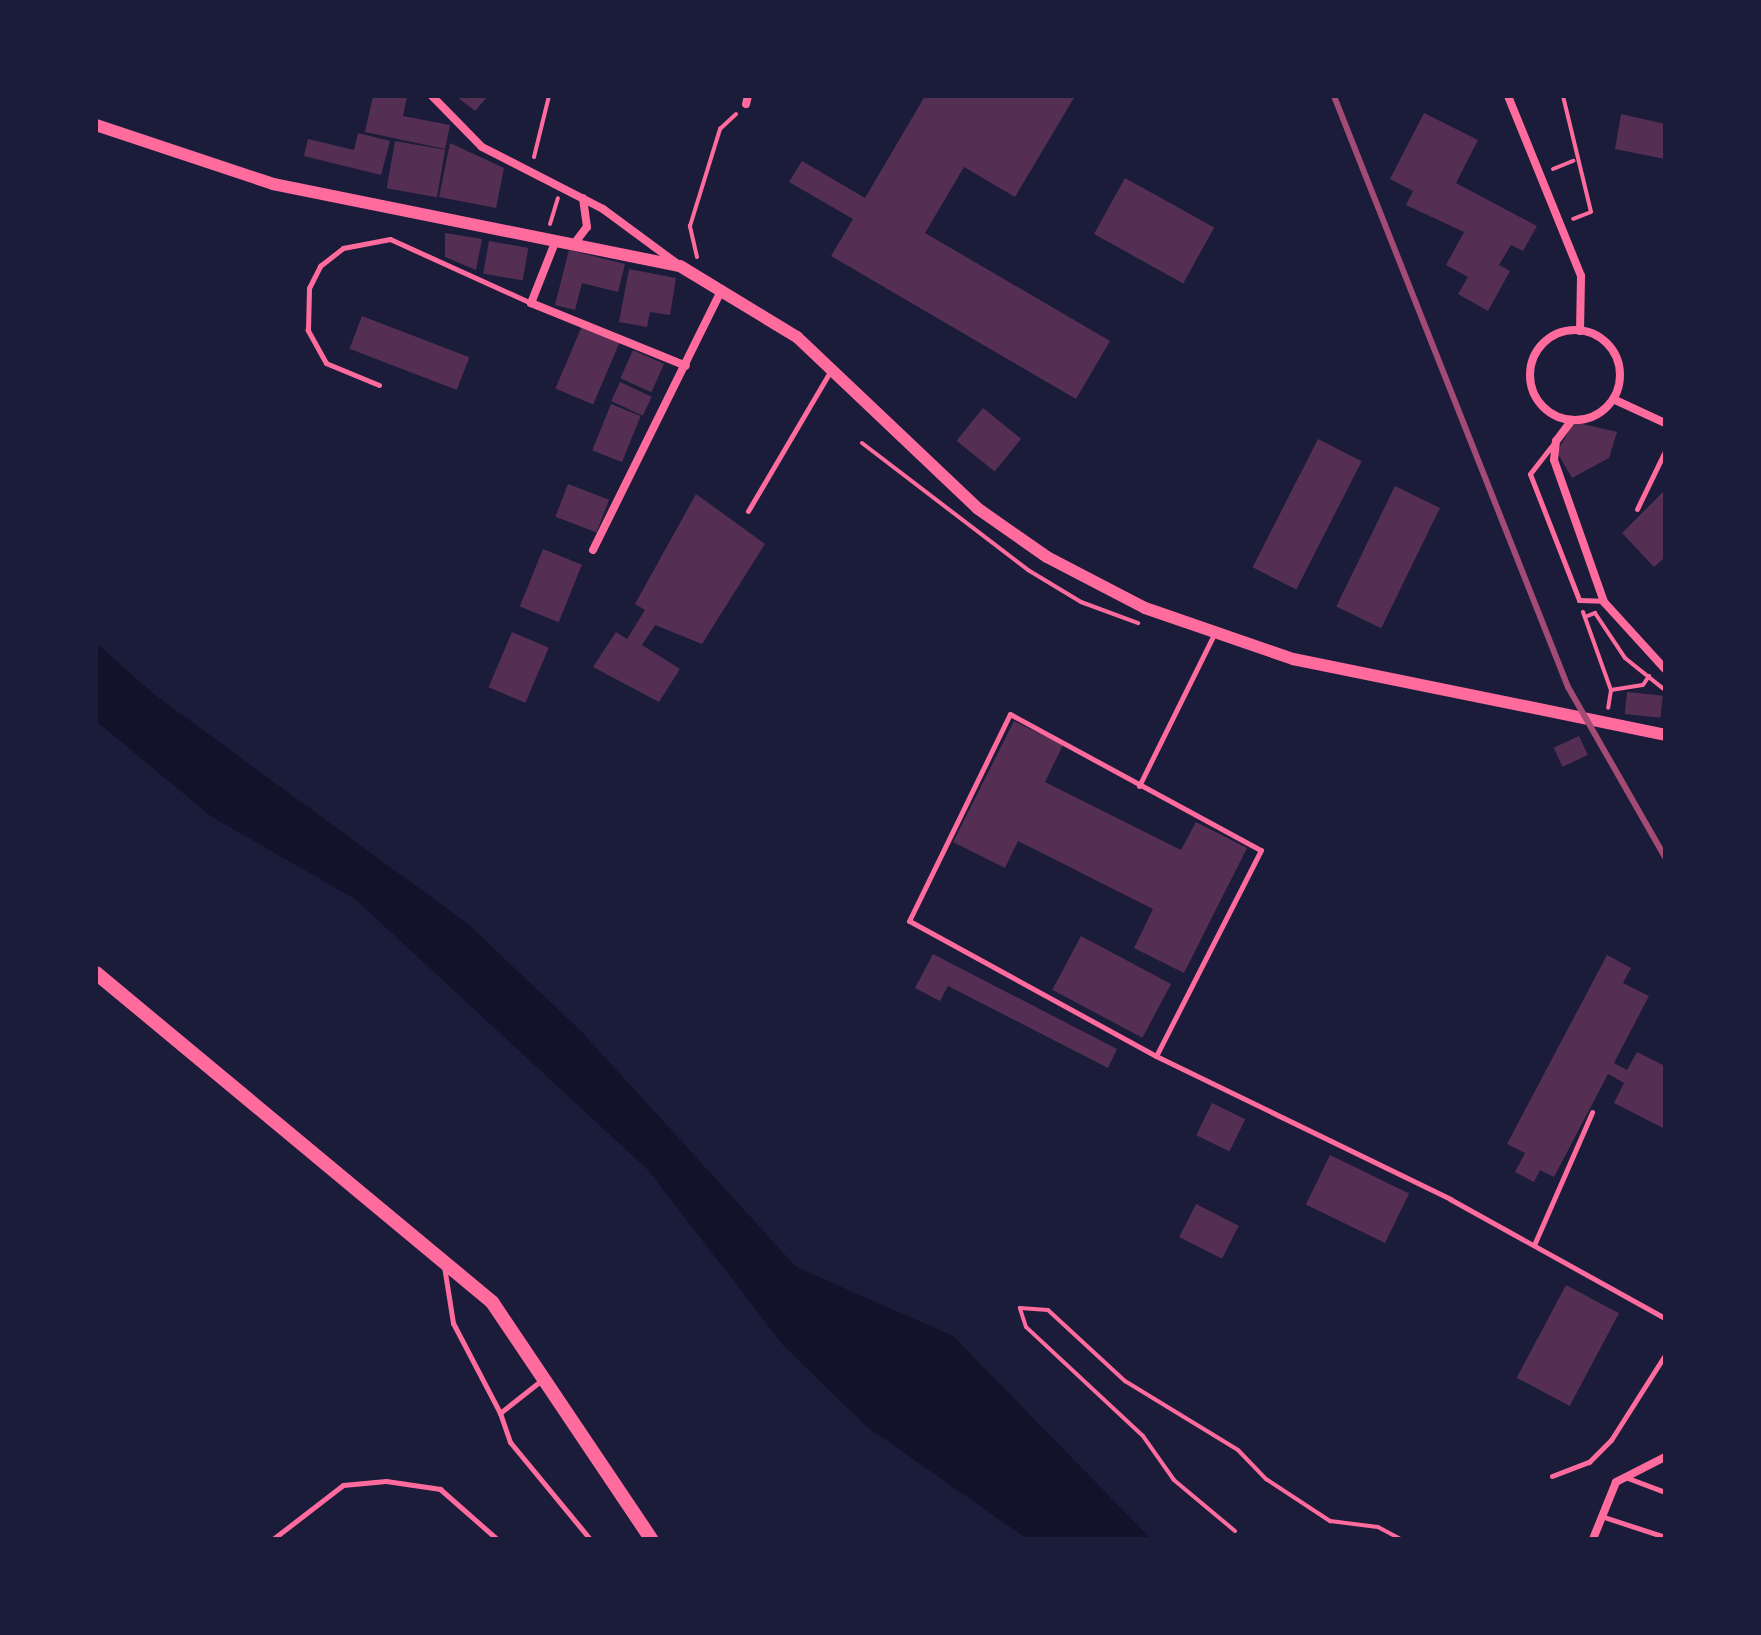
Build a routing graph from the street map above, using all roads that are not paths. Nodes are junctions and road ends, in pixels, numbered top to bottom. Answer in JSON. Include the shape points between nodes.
{"nodes":[{"id":1,"x":432,"y":96,"type":"edge"},
{"id":2,"x":1508,"y":96,"type":"edge"},
{"id":3,"x":96,"y":125,"type":"edge"},
{"id":4,"x":582,"y":197,"type":"junction"},
{"id":5,"x":556,"y":240,"type":"junction"},
{"id":6,"x":574,"y":244,"type":"junction"},
{"id":7,"x":680,"y":266,"type":"junction"},
{"id":8,"x":722,"y":288,"type":"junction"},
{"id":9,"x":531,"y":303,"type":"junction"},
{"id":10,"x":1580,"y":331,"type":"junction"},
{"id":11,"x":686,"y":366,"type":"junction"},
{"id":12,"x":832,"y":367,"type":"junction"},
{"id":13,"x":379,"y":385,"type":"dead end"},
{"id":14,"x":1613,"y":399,"type":"junction"},
{"id":15,"x":1572,"y":420,"type":"junction"},
{"id":16,"x":1665,"y":423,"type":"edge"},
{"id":17,"x":1556,"y":441,"type":"junction"},
{"id":18,"x":1665,"y":451,"type":"edge"},
{"id":19,"x":1637,"y":509,"type":"dead end"},
{"id":20,"x":748,"y":511,"type":"dead end"},
{"id":21,"x":593,"y":550,"type":"dead end"},
{"id":22,"x":1604,"y":602,"type":"junction"},
{"id":23,"x":1213,"y":636,"type":"junction"},
{"id":24,"x":1665,"y":669,"type":"edge"},
{"id":25,"x":1665,"y":735,"type":"edge"},
{"id":26,"x":1139,"y":786,"type":"junction"},
{"id":27,"x":96,"y":973,"type":"edge"},
{"id":28,"x":1156,"y":1056,"type":"junction"},
{"id":29,"x":1592,"y":1112,"type":"dead end"},
{"id":30,"x":1534,"y":1245,"type":"junction"},
{"id":31,"x":442,"y":1254,"type":"junction"},
{"id":32,"x":1665,"y":1318,"type":"edge"},
{"id":33,"x":1665,"y":1355,"type":"edge"},
{"id":34,"x":546,"y":1376,"type":"junction"},
{"id":35,"x":500,"y":1413,"type":"junction"},
{"id":36,"x":1665,"y":1457,"type":"edge"},
{"id":37,"x":1552,"y":1476,"type":"dead end"},
{"id":38,"x":1625,"y":1477,"type":"junction"},
{"id":39,"x":1665,"y":1492,"type":"edge"},
{"id":40,"x":1601,"y":1515,"type":"junction"},
{"id":41,"x":1665,"y":1537,"type":"edge"},
{"id":42,"x":273,"y":1539,"type":"edge"},
{"id":43,"x":497,"y":1539,"type":"edge"},
{"id":44,"x":590,"y":1539,"type":"edge"},
{"id":45,"x":651,"y":1539,"type":"edge"},
{"id":46,"x":1593,"y":1539,"type":"edge"}],
"edges":[{"from":1,"to":4,"type":"street","via":[[482,147]]},
{"from":2,"to":10,"type":"street","via":[[1581,276]]},
{"from":3,"to":5,"type":"street","via":[[294,188]]},
{"from":4,"to":6,"type":"street","via":[[587,227]]},
{"from":4,"to":7,"type":"street","via":[[667,249]]},
{"from":5,"to":6,"type":"street"},
{"from":5,"to":9,"type":"street"},
{"from":6,"to":7,"type":"street"},
{"from":7,"to":8,"type":"street"},
{"from":8,"to":11,"type":"street"},
{"from":8,"to":12,"type":"street"},
{"from":9,"to":11,"type":"street"},
{"from":9,"to":13,"type":"lane","via":[[390,239],[343,248],[320,266],[309,288],[308,330],[326,363]]},
{"from":10,"to":14,"type":"street","via":[[1603,340],[1618,362]]},
{"from":10,"to":15,"type":"street","via":[[1554,335],[1531,365],[1539,402]]},
{"from":11,"to":21,"type":"street"},
{"from":12,"to":20,"type":"lane"},
{"from":12,"to":23,"type":"street","via":[[894,433],[1022,541],[1082,577]]},
{"from":14,"to":15,"type":"street","via":[[1602,411]]},
{"from":14,"to":16,"type":"street"},
{"from":15,"to":17,"type":"street"},
{"from":17,"to":22,"type":"street","via":[[1554,460]]},
{"from":17,"to":22,"type":"lane","via":[[1530,474],[1579,600]]},
{"from":18,"to":19,"type":"lane"},
{"from":22,"to":24,"type":"street"},
{"from":23,"to":25,"type":"street","via":[[1293,659]]},
{"from":23,"to":26,"type":"lane"},
{"from":26,"to":28,"type":"lane","via":[[1261,850]]},
{"from":26,"to":28,"type":"lane","via":[[1010,714],[909,921]]},
{"from":27,"to":31,"type":"main road"},
{"from":28,"to":30,"type":"lane"},
{"from":29,"to":30,"type":"lane"},
{"from":30,"to":32,"type":"lane"},
{"from":31,"to":34,"type":"main road","via":[[492,1302]]},
{"from":31,"to":35,"type":"lane","via":[[453,1323]]},
{"from":33,"to":37,"type":"lane","via":[[1611,1440],[1589,1462]]},
{"from":34,"to":35,"type":"lane"},
{"from":34,"to":45,"type":"main road"},
{"from":35,"to":44,"type":"lane","via":[[510,1442]]},
{"from":36,"to":38,"type":"street"},
{"from":38,"to":39,"type":"lane"},
{"from":38,"to":40,"type":"street"},
{"from":40,"to":41,"type":"lane"},
{"from":40,"to":46,"type":"street"},
{"from":42,"to":43,"type":"lane","via":[[343,1485],[386,1481],[440,1489]]}]}
